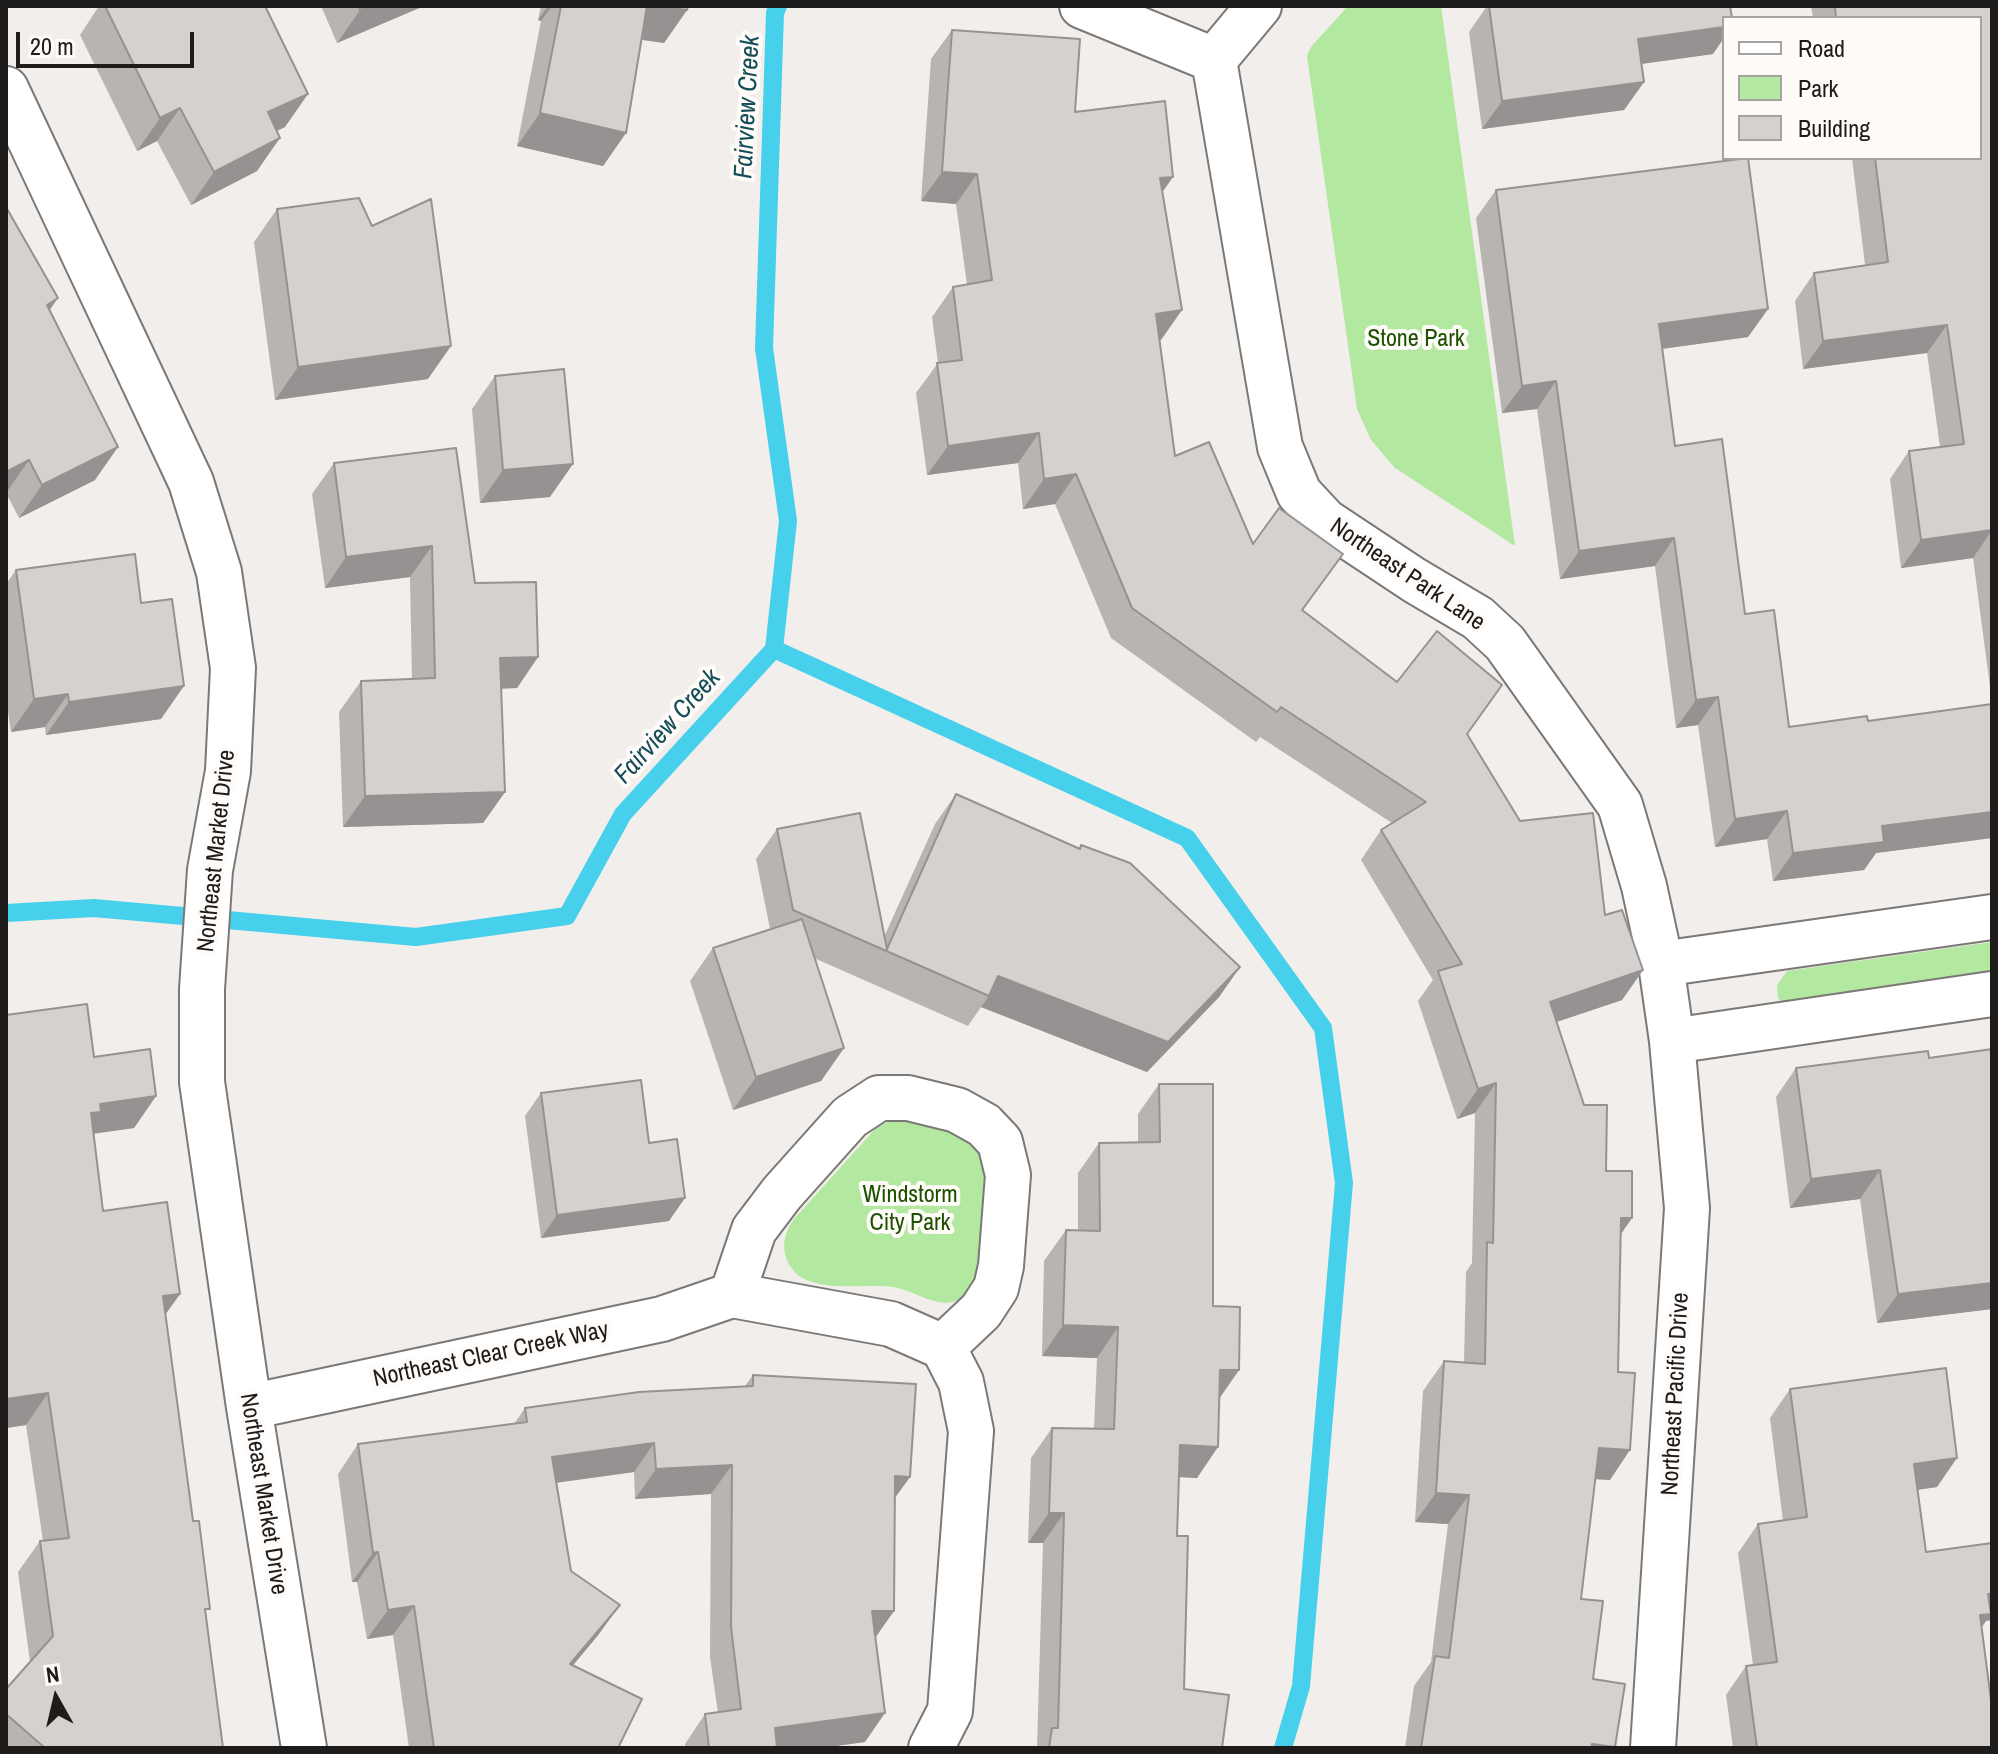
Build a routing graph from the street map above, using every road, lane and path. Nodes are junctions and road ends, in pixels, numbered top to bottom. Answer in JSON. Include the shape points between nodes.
{"nodes":[{"id":1,"x":1082,"y":6,"type":"edge"},
{"id":2,"x":1259,"y":6,"type":"edge"},
{"id":3,"x":1214,"y":60,"type":"junction"},
{"id":4,"x":6,"y":89,"type":"edge"},
{"id":5,"x":1992,"y":917,"type":"edge"},
{"id":6,"x":1661,"y":964,"type":"junction"},
{"id":7,"x":1992,"y":994,"type":"edge"},
{"id":8,"x":1672,"y":1041,"type":"junction"},
{"id":9,"x":732,"y":1295,"type":"junction"},
{"id":10,"x":943,"y":1347,"type":"junction"},
{"id":11,"x":249,"y":1407,"type":"junction"},
{"id":12,"x":304,"y":1748,"type":"edge"},
{"id":13,"x":931,"y":1748,"type":"edge"},
{"id":14,"x":1653,"y":1748,"type":"edge"}],
"edges":[{"from":1,"to":3,"type":"street"},
{"from":2,"to":3,"type":"street"},
{"from":3,"to":6,"type":"street","name":"Northeast Park Lane","via":[[1280,447],[1299,493],[1325,521],[1478,618],[1505,643],[1620,805]]},
{"from":4,"to":11,"type":"street","name":"Northeast Market Drive","via":[[191,482],[219,572],[233,668],[228,771],[210,870],[202,1082]]},
{"from":5,"to":6,"type":"street"},
{"from":6,"to":8,"type":"street","name":"Northeast Park Lane"},
{"from":7,"to":8,"type":"street"},
{"from":8,"to":14,"type":"street","name":"Northeast Pacific Drive","via":[[1687,1208]]},
{"from":9,"to":10,"type":"street","name":"Northeast Clear Creek Way","via":[[891,1324]]},
{"from":9,"to":10,"type":"street","via":[[754,1230],[850,1117],[879,1098],[908,1098],[957,1110],[984,1125],[1000,1142],[1008,1175],[996,1288],[981,1311]]},
{"from":9,"to":11,"type":"street","name":"Northeast Clear Creek Way","via":[[662,1319]]},
{"from":10,"to":13,"type":"street","via":[[961,1382],[971,1431],[950,1711]]},
{"from":11,"to":12,"type":"street","name":"Northeast Market Drive"}]}
